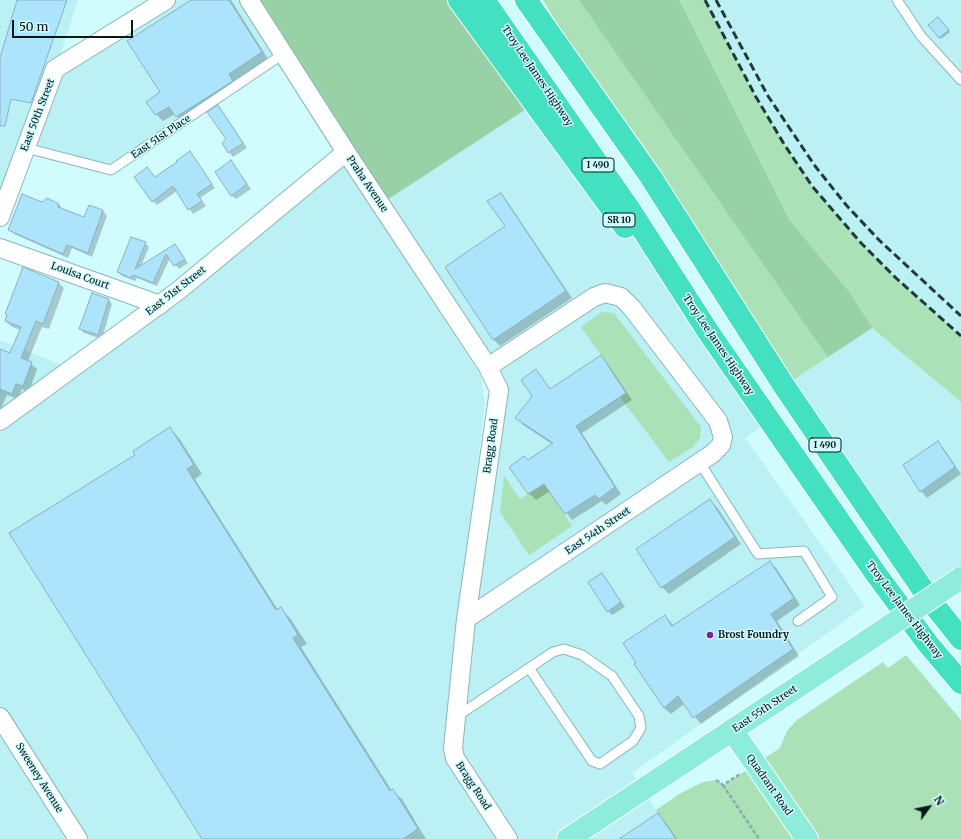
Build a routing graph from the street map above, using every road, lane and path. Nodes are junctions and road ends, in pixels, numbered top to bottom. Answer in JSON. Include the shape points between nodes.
{"nodes":[{"id":1,"x":166,"y":0,"type":"edge"},
{"id":2,"x":249,"y":0,"type":"edge"},
{"id":3,"x":458,"y":0,"type":"edge"},
{"id":4,"x":484,"y":0,"type":"edge"},
{"id":5,"x":526,"y":0,"type":"edge"},
{"id":6,"x":543,"y":0,"type":"edge"},
{"id":7,"x":897,"y":0,"type":"edge"},
{"id":8,"x":283,"y":54,"type":"junction"},
{"id":9,"x":961,"y":80,"type":"edge"},
{"id":10,"x":26,"y":148,"type":"junction"},
{"id":11,"x":346,"y":152,"type":"junction"},
{"id":12,"x":650,"y":176,"type":"junction"},
{"id":13,"x":0,"y":217,"type":"edge"},
{"id":14,"x":0,"y":248,"type":"edge"},
{"id":15,"x":160,"y":305,"type":"junction"},
{"id":16,"x":709,"y":333,"type":"junction"},
{"id":17,"x":488,"y":367,"type":"junction"},
{"id":18,"x":0,"y":421,"type":"edge"},
{"id":19,"x":700,"y":463,"type":"junction"},
{"id":20,"x":961,"y":578,"type":"edge"},
{"id":21,"x":466,"y":619,"type":"junction"},
{"id":22,"x":798,"y":621,"type":"dead end"},
{"id":23,"x":961,"y":639,"type":"edge"},
{"id":24,"x":529,"y":668,"type":"junction"},
{"id":25,"x":961,"y":683,"type":"edge"},
{"id":26,"x":0,"y":716,"type":"edge"},
{"id":27,"x":456,"y":718,"type":"junction"},
{"id":28,"x":732,"y":730,"type":"junction"},
{"id":29,"x":735,"y":778,"type":"dead end"},
{"id":30,"x":716,"y":780,"type":"dead end"},
{"id":31,"x":723,"y":785,"type":"junction"},
{"id":32,"x":78,"y":839,"type":"edge"},
{"id":33,"x":508,"y":839,"type":"edge"},
{"id":34,"x":568,"y":839,"type":"edge"},
{"id":35,"x":759,"y":839,"type":"edge"},
{"id":36,"x":806,"y":839,"type":"edge"}],
"edges":[{"from":1,"to":10,"type":"street","name":"East 50th Street","via":[[55,69]]},
{"from":2,"to":8,"type":"street","name":"Praha Avenue"},
{"from":3,"to":16,"type":"highway","number":"SR 10","via":[[607,204]]},
{"from":4,"to":16,"type":"highway","name":"Troy Lee James Highway","number":"I 490","via":[[630,210]]},
{"from":5,"to":12,"type":"highway","number":"I 490"},
{"from":6,"to":12,"type":"highway"},
{"from":7,"to":9,"type":"lane","via":[[921,36]]},
{"from":8,"to":10,"type":"lane","name":"East 51st Place","via":[[111,170]]},
{"from":8,"to":11,"type":"street","name":"Praha Avenue"},
{"from":10,"to":13,"type":"street","name":"East 50th Street"},
{"from":11,"to":15,"type":"street","name":"East 51st Street"},
{"from":11,"to":17,"type":"street","name":"Praha Avenue"},
{"from":12,"to":23,"type":"highway","number":"I 490","via":[[784,386],[930,600]]},
{"from":14,"to":15,"type":"street","name":"Louisa Court"},
{"from":15,"to":18,"type":"street","name":"East 51st Street"},
{"from":16,"to":25,"type":"highway","name":"Troy Lee James Highway","number":"I 490","via":[[876,574],[928,644]]},
{"from":17,"to":19,"type":"street","name":"East 54th Street","via":[[594,297],[605,293],[621,297],[718,421],[724,437],[721,445]]},
{"from":17,"to":21,"type":"street","name":"Bragg Road","via":[[499,390]]},
{"from":19,"to":21,"type":"street","name":"East 54th Street"},
{"from":19,"to":22,"type":"lane","via":[[758,554],[804,551],[832,597]]},
{"from":20,"to":28,"type":"main road","name":"East 55th Street","bridge":true},
{"from":21,"to":27,"type":"street","name":"Bragg Road"},
{"from":24,"to":24,"type":"lane","via":[[552,652],[564,649],[582,655],[612,676],[639,716],[641,728],[633,741],[600,764],[592,761]]},
{"from":24,"to":27,"type":"lane"},
{"from":26,"to":32,"type":"street","name":"Sweeney Avenue"},
{"from":27,"to":33,"type":"street","name":"Bragg Road","via":[[453,748],[455,758]]},
{"from":28,"to":34,"type":"main road","name":"East 55th Street"},
{"from":28,"to":36,"type":"main road","name":"Quadrant Road"},
{"from":29,"to":31,"type":"path"},
{"from":30,"to":31,"type":"path"},
{"from":31,"to":35,"type":"path"}]}
